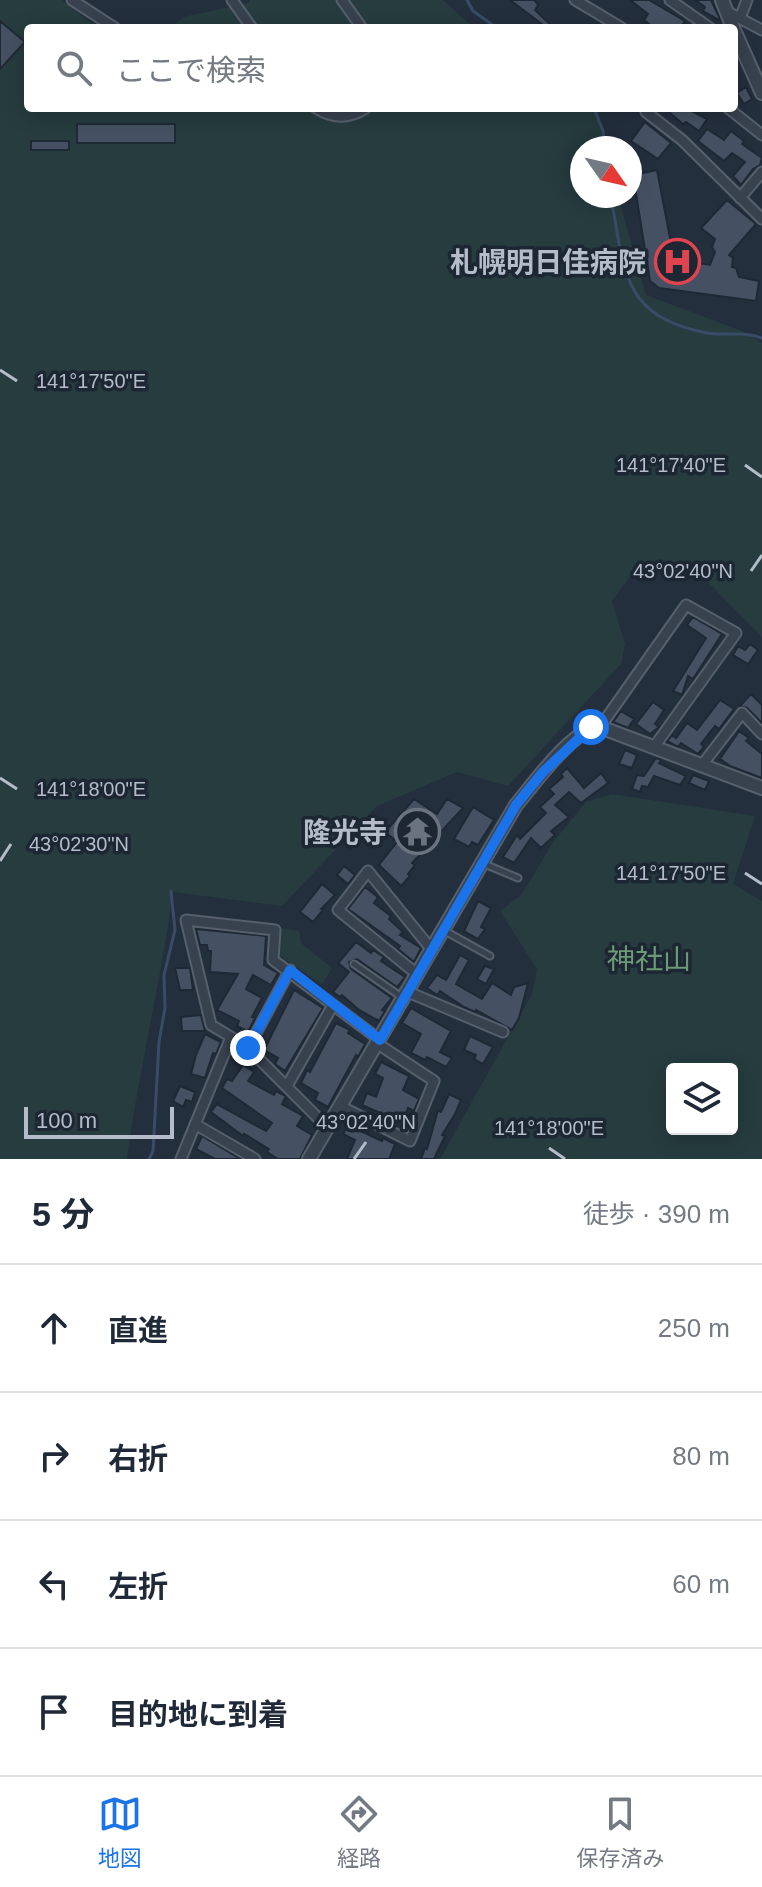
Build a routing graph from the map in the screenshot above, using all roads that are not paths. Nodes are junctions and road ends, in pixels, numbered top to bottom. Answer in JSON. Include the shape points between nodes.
{"nodes":[{"id":1,"x":72,"y":0,"type":"edge"},
{"id":2,"x":232,"y":0,"type":"edge"},
{"id":3,"x":342,"y":0,"type":"edge"},
{"id":4,"x":575,"y":0,"type":"edge"},
{"id":5,"x":670,"y":0,"type":"edge"},
{"id":6,"x":747,"y":0,"type":"edge"},
{"id":7,"x":724,"y":5,"type":"edge"},
{"id":8,"x":109,"y":24,"type":"edge"},
{"id":9,"x":249,"y":24,"type":"edge"},
{"id":10,"x":359,"y":24,"type":"edge"},
{"id":11,"x":615,"y":24,"type":"edge"},
{"id":12,"x":704,"y":24,"type":"edge"},
{"id":13,"x":733,"y":24,"type":"edge"},
{"id":14,"x":738,"y":25,"type":"edge"},
{"id":15,"x":738,"y":30,"type":"edge"},
{"id":16,"x":762,"y":30,"type":"edge"},
{"id":17,"x":738,"y":35,"type":"edge"},
{"id":18,"x":762,"y":93,"type":"edge"},
{"id":19,"x":323,"y":112,"type":"edge"},
{"id":20,"x":360,"y":112,"type":"edge"},
{"id":21,"x":646,"y":112,"type":"edge"},
{"id":22,"x":733,"y":112,"type":"edge"},
{"id":23,"x":762,"y":135,"type":"edge"},
{"id":24,"x":762,"y":172,"type":"edge"},
{"id":25,"x":740,"y":198,"type":"junction"},
{"id":26,"x":762,"y":219,"type":"edge"},
{"id":27,"x":600,"y":727,"type":"junction"},
{"id":28,"x":762,"y":734,"type":"edge"},
{"id":29,"x":654,"y":747,"type":"junction"},
{"id":30,"x":702,"y":765,"type":"junction"},
{"id":31,"x":762,"y":788,"type":"edge"},
{"id":32,"x":481,"y":863,"type":"junction"},
{"id":33,"x":518,"y":878,"type":"dead end"},
{"id":34,"x":444,"y":931,"type":"junction"},
{"id":35,"x":432,"y":950,"type":"junction"},
{"id":36,"x":490,"y":956,"type":"dead end"},
{"id":37,"x":354,"y":964,"type":"dead end"},
{"id":38,"x":290,"y":970,"type":"junction"},
{"id":39,"x":418,"y":975,"type":"junction"},
{"id":40,"x":406,"y":996,"type":"junction"},
{"id":41,"x":333,"y":1005,"type":"junction"},
{"id":42,"x":503,"y":1032,"type":"dead end"},
{"id":43,"x":231,"y":1037,"type":"junction"},
{"id":44,"x":379,"y":1042,"type":"junction"},
{"id":45,"x":248,"y":1048,"type":"junction"},
{"id":46,"x":287,"y":1086,"type":"junction"},
{"id":47,"x":340,"y":1106,"type":"junction"},
{"id":48,"x":195,"y":1124,"type":"junction"},
{"id":49,"x":327,"y":1127,"type":"junction"},
{"id":50,"x":181,"y":1159,"type":"edge"},
{"id":51,"x":255,"y":1159,"type":"edge"},
{"id":52,"x":309,"y":1159,"type":"edge"}],
"edges":[{"from":1,"to":8,"type":"street"},
{"from":2,"to":9,"type":"street"},
{"from":3,"to":10,"type":"street"},
{"from":4,"to":11,"type":"street"},
{"from":5,"to":12,"type":"street"},
{"from":6,"to":14,"type":"street"},
{"from":7,"to":13,"type":"street"},
{"from":15,"to":16,"type":"street"},
{"from":17,"to":18,"type":"street"},
{"from":19,"to":20,"type":"street","via":[[341,117]]},
{"from":21,"to":25,"type":"street"},
{"from":22,"to":23,"type":"street"},
{"from":24,"to":25,"type":"street"},
{"from":25,"to":26,"type":"street"},
{"from":27,"to":29,"type":"street"},
{"from":27,"to":29,"type":"street","via":[[686,605],[736,633]]},
{"from":27,"to":32,"type":"street","via":[[582,733],[543,772]]},
{"from":28,"to":30,"type":"street","via":[[742,713]]},
{"from":29,"to":30,"type":"street"},
{"from":30,"to":31,"type":"street"},
{"from":32,"to":33,"type":"lane"},
{"from":32,"to":34,"type":"street"},
{"from":34,"to":35,"type":"street"},
{"from":34,"to":36,"type":"lane"},
{"from":35,"to":39,"type":"street"},
{"from":35,"to":39,"type":"street","via":[[368,871],[338,910]]},
{"from":37,"to":40,"type":"lane"},
{"from":38,"to":41,"type":"street"},
{"from":38,"to":43,"type":"street","via":[[273,960],[275,930],[186,920],[211,1025]]},
{"from":38,"to":45,"type":"street"},
{"from":39,"to":40,"type":"street"},
{"from":40,"to":42,"type":"street"},
{"from":40,"to":44,"type":"street"},
{"from":41,"to":44,"type":"street"},
{"from":41,"to":46,"type":"street"},
{"from":43,"to":45,"type":"street"},
{"from":43,"to":48,"type":"street"},
{"from":44,"to":47,"type":"street"},
{"from":44,"to":47,"type":"street","via":[[434,1081],[410,1141]]},
{"from":45,"to":46,"type":"street"},
{"from":46,"to":49,"type":"street"},
{"from":47,"to":49,"type":"street"},
{"from":48,"to":50,"type":"street"},
{"from":48,"to":51,"type":"street"},
{"from":49,"to":52,"type":"street"}]}
